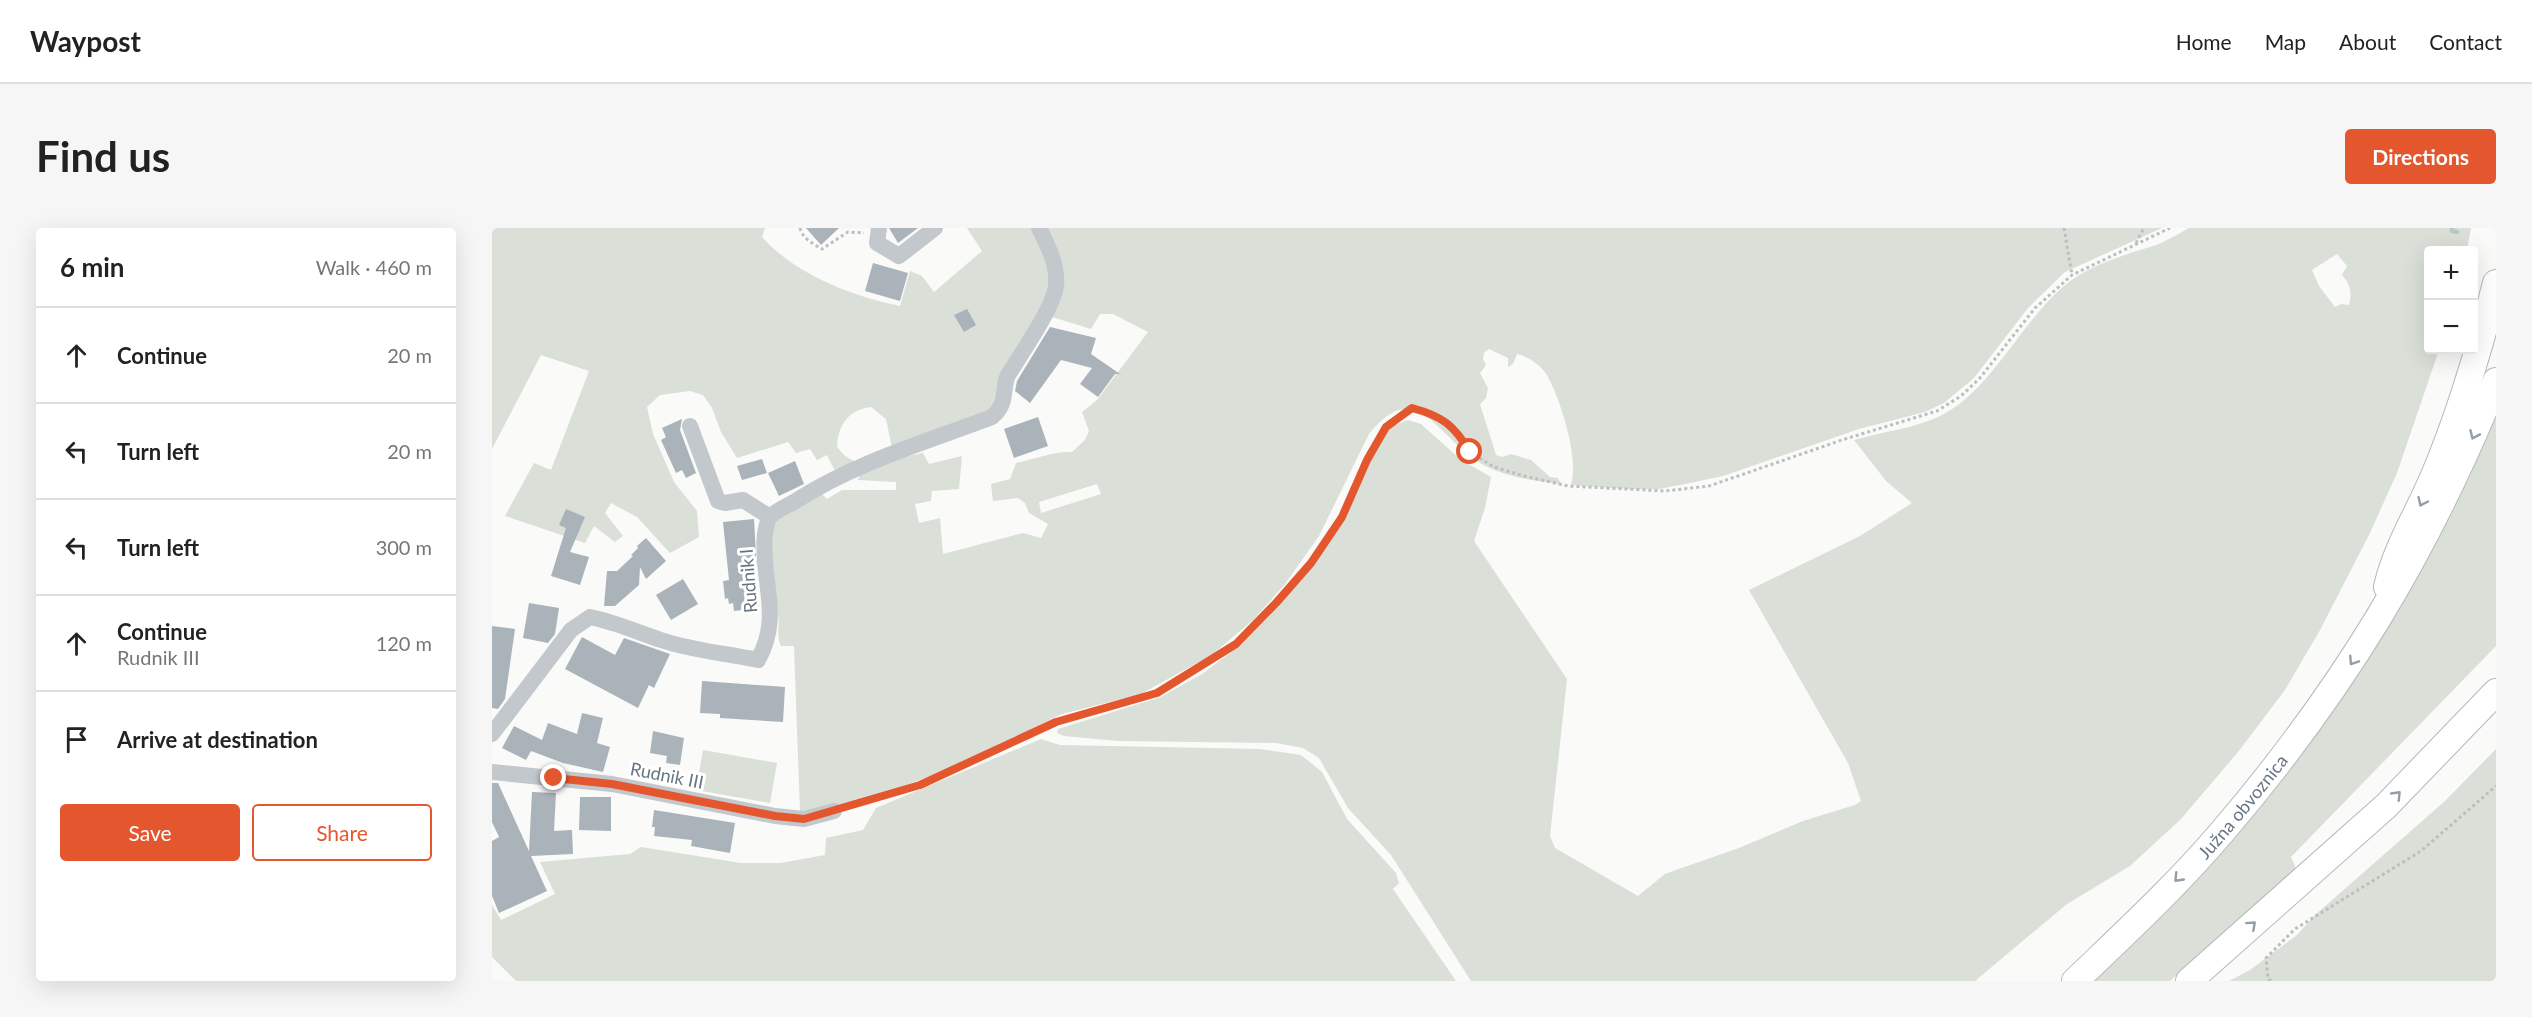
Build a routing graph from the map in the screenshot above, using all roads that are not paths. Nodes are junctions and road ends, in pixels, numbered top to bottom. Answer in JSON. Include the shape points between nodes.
{"nodes":[{"id":1,"x":935,"y":228,"type":"edge"},
{"id":2,"x":1039,"y":228,"type":"edge"},
{"id":3,"x":878,"y":236,"type":"edge"},
{"id":4,"x":2496,"y":283,"type":"edge"},
{"id":5,"x":2496,"y":381,"type":"edge"},
{"id":6,"x":690,"y":426,"type":"dead end"},
{"id":7,"x":770,"y":517,"type":"junction"},
{"id":8,"x":2384,"y":612,"type":"junction"},
{"id":9,"x":2496,"y":692,"type":"edge"},
{"id":10,"x":492,"y":734,"type":"edge"},
{"id":11,"x":492,"y":772,"type":"edge"},
{"id":12,"x":834,"y":811,"type":"road end"},
{"id":13,"x":2075,"y":981,"type":"edge"},
{"id":14,"x":2189,"y":981,"type":"edge"}],
"edges":[{"from":1,"to":3,"type":"street","via":[[899,256]]},
{"from":2,"to":7,"type":"street","via":[[1055,266],[1056,286],[1051,303],[1007,377],[1001,410],[812,490]]},
{"from":4,"to":8,"type":"highway","one_way":true,"via":[[2456,420],[2398,550]]},
{"from":5,"to":8,"type":"highway","name":"Južna obvoznica","one_way":true,"via":[[2445,498]]},
{"from":6,"to":7,"type":"street","via":[[718,501],[743,501]]},
{"from":7,"to":10,"type":"street","name":"Rudnik I","via":[[764,549],[770,629],[758,660],[707,653],[614,622],[590,618],[571,630]]},
{"from":8,"to":13,"type":"highway","name":"Južna obvoznica","one_way":true,"via":[[2319,710],[2220,835]]},
{"from":14,"to":9,"type":"highway","one_way":true,"via":[[2386,806]]},
{"from":11,"to":12,"type":"street","name":"Rudnik III","via":[[612,784],[775,816],[804,819]]}]}
